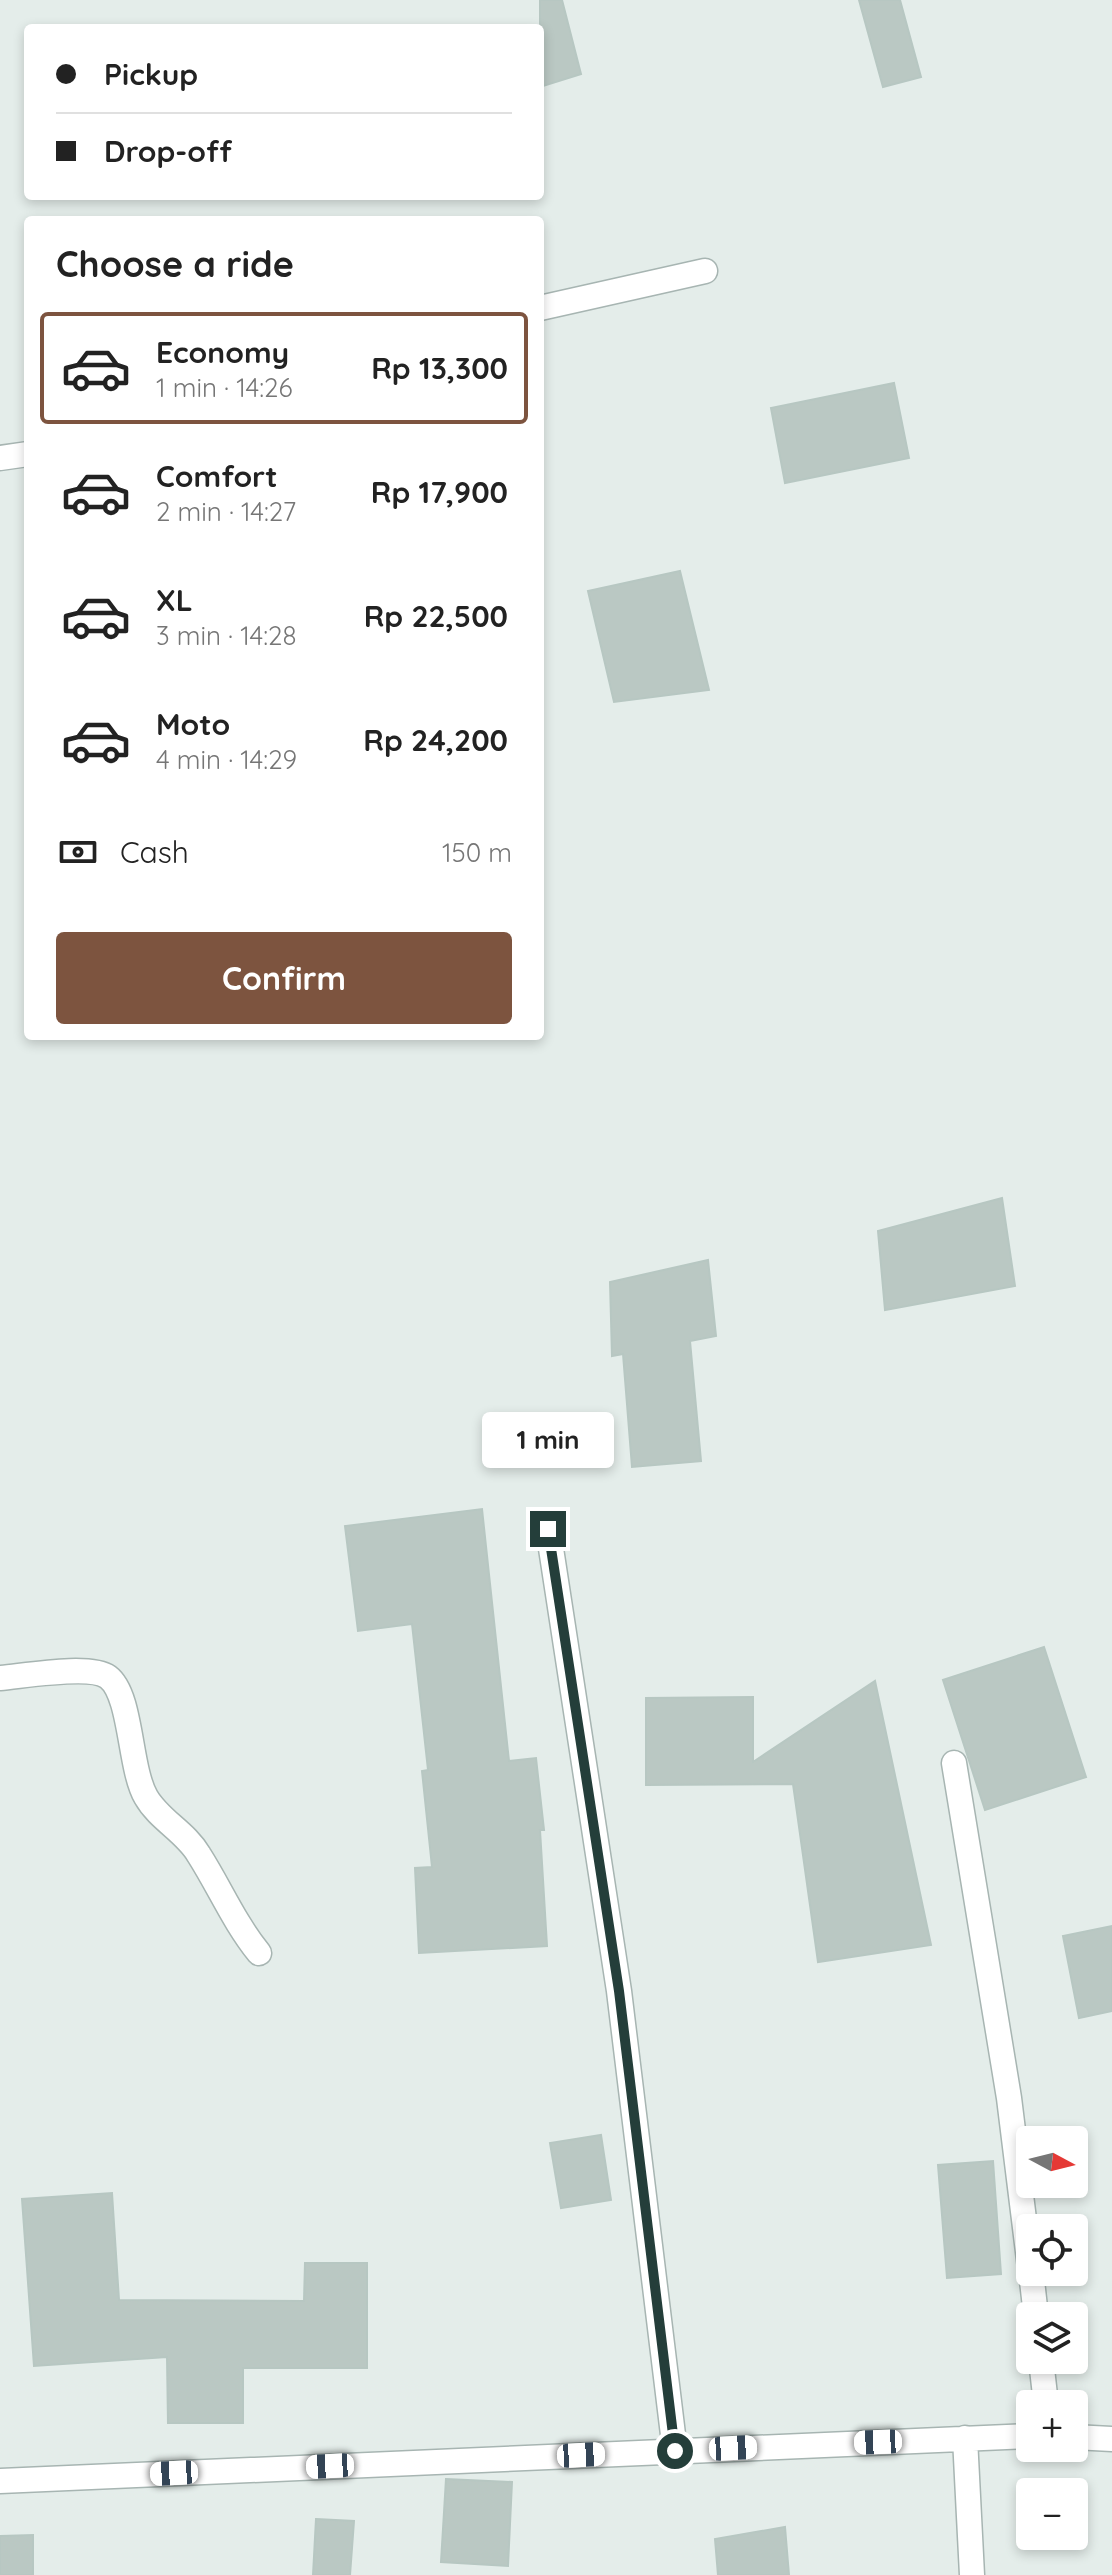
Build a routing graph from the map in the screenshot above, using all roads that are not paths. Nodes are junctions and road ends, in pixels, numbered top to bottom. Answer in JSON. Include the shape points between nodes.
{"nodes":[{"id":1,"x":705,"y":271,"type":"dead end"},
{"id":2,"x":544,"y":307,"type":"edge"},
{"id":3,"x":24,"y":455,"type":"edge"},
{"id":4,"x":0,"y":458,"type":"edge"},
{"id":5,"x":548,"y":1529,"type":"dead end"},
{"id":6,"x":0,"y":1678,"type":"edge"},
{"id":7,"x":954,"y":1763,"type":"dead end"},
{"id":8,"x":259,"y":1953,"type":"dead end"},
{"id":9,"x":1023,"y":2214,"type":"edge"},
{"id":10,"x":1016,"y":2436,"type":"edge"},
{"id":11,"x":965,"y":2438,"type":"junction"},
{"id":12,"x":1088,"y":2438,"type":"edge"},
{"id":13,"x":1112,"y":2439,"type":"edge"},
{"id":14,"x":675,"y":2451,"type":"junction"},
{"id":15,"x":0,"y":2481,"type":"edge"},
{"id":16,"x":972,"y":2575,"type":"edge"}],
"edges":[{"from":1,"to":2,"type":"street"},
{"from":3,"to":4,"type":"street"},
{"from":5,"to":14,"type":"street","via":[[619,1991]]},
{"from":6,"to":8,"type":"street","via":[[92,1673],[105,1674],[118,1686],[146,1798],[199,1853],[235,1923]]},
{"from":7,"to":9,"type":"street"},
{"from":10,"to":11,"type":"street"},
{"from":11,"to":14,"type":"street"},
{"from":11,"to":16,"type":"street"},
{"from":12,"to":13,"type":"street"},
{"from":14,"to":15,"type":"street"}]}
